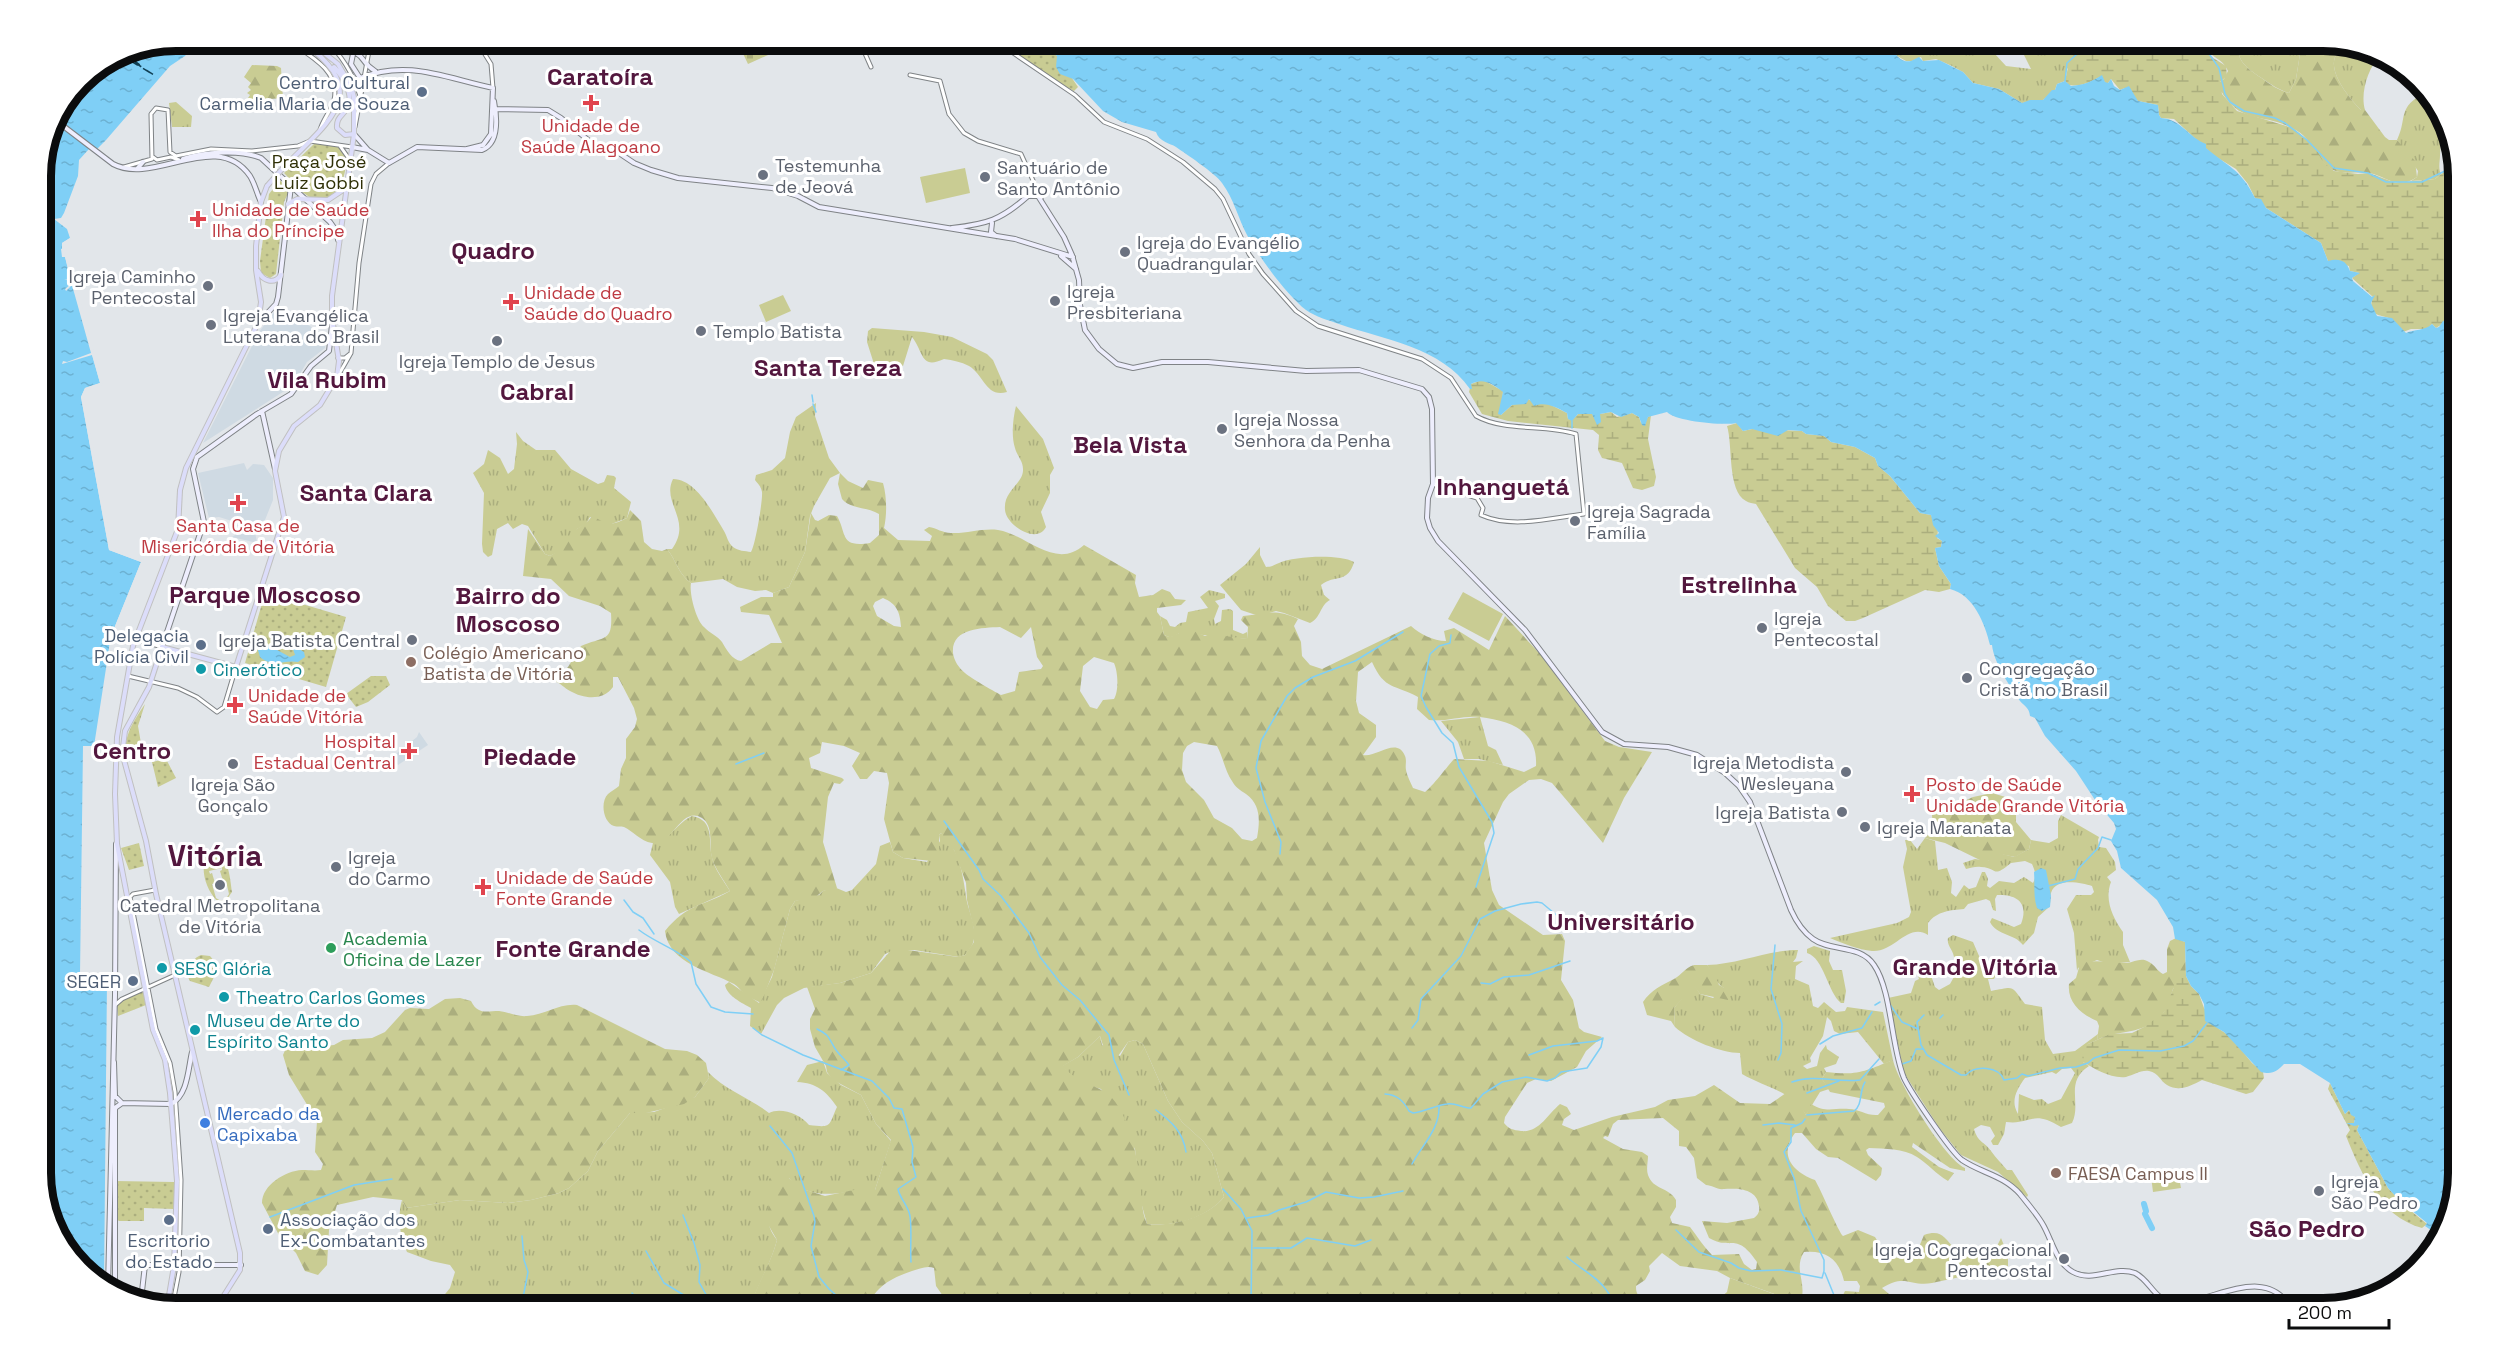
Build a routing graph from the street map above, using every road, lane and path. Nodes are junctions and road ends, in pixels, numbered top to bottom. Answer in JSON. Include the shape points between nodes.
{"nodes":[{"id":1,"x":302,"y":51,"type":"edge"},
{"id":2,"x":317,"y":51,"type":"edge"},
{"id":3,"x":320,"y":51,"type":"edge"},
{"id":4,"x":368,"y":51,"type":"edge"},
{"id":5,"x":483,"y":51,"type":"edge"},
{"id":6,"x":864,"y":51,"type":"edge"},
{"id":7,"x":1010,"y":51,"type":"edge"},
{"id":8,"x":337,"y":52,"type":"joint"},
{"id":9,"x":354,"y":53,"type":"junction"},
{"id":10,"x":322,"y":56,"type":"junction"},
{"id":11,"x":365,"y":66,"type":"junction"},
{"id":12,"x":871,"y":67,"type":"dead end"},
{"id":13,"x":375,"y":71,"type":"junction"},
{"id":14,"x":910,"y":75,"type":"dead end"},
{"id":15,"x":364,"y":76,"type":"junction"},
{"id":16,"x":493,"y":88,"type":"junction"},
{"id":17,"x":360,"y":97,"type":"junction"},
{"id":18,"x":494,"y":109,"type":"junction"},
{"id":19,"x":62,"y":125,"type":"edge"},
{"id":20,"x":319,"y":131,"type":"junction"},
{"id":21,"x":354,"y":134,"type":"junction"},
{"id":22,"x":491,"y":134,"type":"junction"},
{"id":23,"x":310,"y":141,"type":"junction"},
{"id":24,"x":492,"y":144,"type":"junction"},
{"id":25,"x":338,"y":145,"type":"junction"},
{"id":26,"x":352,"y":147,"type":"junction"},
{"id":27,"x":467,"y":149,"type":"junction"},
{"id":28,"x":368,"y":150,"type":"junction"},
{"id":29,"x":493,"y":150,"type":"dead end"},
{"id":30,"x":152,"y":155,"type":"junction"},
{"id":31,"x":179,"y":160,"type":"junction"},
{"id":32,"x":143,"y":162,"type":"junction"},
{"id":33,"x":350,"y":162,"type":"junction"},
{"id":34,"x":389,"y":163,"type":"junction"},
{"id":35,"x":116,"y":166,"type":"junction"},
{"id":36,"x":137,"y":169,"type":"junction"},
{"id":37,"x":1033,"y":180,"type":"junction"},
{"id":38,"x":289,"y":183,"type":"junction"},
{"id":39,"x":346,"y":188,"type":"junction"},
{"id":40,"x":1028,"y":196,"type":"junction"},
{"id":41,"x":307,"y":199,"type":"junction"},
{"id":42,"x":1042,"y":201,"type":"junction"},
{"id":43,"x":261,"y":202,"type":"junction"},
{"id":44,"x":288,"y":204,"type":"junction"},
{"id":45,"x":992,"y":222,"type":"junction"},
{"id":46,"x":952,"y":228,"type":"junction"},
{"id":47,"x":998,"y":237,"type":"junction"},
{"id":48,"x":338,"y":240,"type":"junction"},
{"id":49,"x":1058,"y":254,"type":"junction"},
{"id":50,"x":1073,"y":257,"type":"junction"},
{"id":51,"x":256,"y":267,"type":"junction"},
{"id":52,"x":1076,"y":267,"type":"junction"},
{"id":53,"x":281,"y":275,"type":"junction"},
{"id":54,"x":332,"y":318,"type":"junction"},
{"id":55,"x":258,"y":323,"type":"junction"},
{"id":56,"x":351,"y":353,"type":"junction"},
{"id":57,"x":338,"y":358,"type":"junction"},
{"id":58,"x":337,"y":377,"type":"junction"},
{"id":59,"x":262,"y":411,"type":"junction"},
{"id":60,"x":275,"y":471,"type":"junction"},
{"id":61,"x":1433,"y":484,"type":"junction"},
{"id":62,"x":135,"y":639,"type":"junction"},
{"id":63,"x":162,"y":646,"type":"junction"},
{"id":64,"x":236,"y":667,"type":"junction"},
{"id":65,"x":128,"y":676,"type":"junction"},
{"id":66,"x":151,"y":681,"type":"junction"},
{"id":67,"x":116,"y":825,"type":"junction"},
{"id":68,"x":155,"y":890,"type":"junction"},
{"id":69,"x":175,"y":975,"type":"junction"},
{"id":70,"x":147,"y":987,"type":"junction"},
{"id":71,"x":115,"y":1007,"type":"junction"},
{"id":72,"x":192,"y":1052,"type":"junction"},
{"id":73,"x":113,"y":1057,"type":"junction"},
{"id":74,"x":122,"y":1102,"type":"junction"},
{"id":75,"x":173,"y":1102,"type":"junction"},
{"id":76,"x":176,"y":1266,"type":"junction"},
{"id":77,"x":240,"y":1267,"type":"junction"},
{"id":78,"x":108,"y":1278,"type":"edge"},
{"id":79,"x":115,"y":1282,"type":"edge"},
{"id":80,"x":142,"y":1293,"type":"edge"},
{"id":81,"x":170,"y":1298,"type":"edge"},
{"id":82,"x":175,"y":1298,"type":"edge"},
{"id":83,"x":222,"y":1298,"type":"edge"},
{"id":84,"x":2162,"y":1298,"type":"edge"},
{"id":85,"x":2197,"y":1298,"type":"edge"},
{"id":86,"x":2284,"y":1298,"type":"edge"}],
"edges":[{"from":1,"to":20,"type":"street","via":[[332,78],[334,99]]},
{"from":2,"to":10,"type":"main road"},
{"from":3,"to":21,"type":"main road","via":[[338,64],[351,86]]},
{"from":4,"to":11,"type":"street"},
{"from":5,"to":16,"type":"street","via":[[491,64]]},
{"from":6,"to":12,"type":"street"},
{"from":7,"to":61,"type":"street","via":[[1075,95],[1104,122],[1147,139],[1215,189],[1263,274],[1296,311],[1318,326],[1422,359],[1451,378],[1480,418],[1576,434],[1584,514],[1506,522],[1481,515],[1483,508],[1477,498]]},
{"from":8,"to":9,"type":"street"},
{"from":8,"to":17,"type":"street"},
{"from":9,"to":11,"type":"main road"},
{"from":9,"to":15,"type":"main road","via":[[351,64],[357,76]]},
{"from":10,"to":20,"type":"main road","via":[[337,76],[340,92],[334,113]]},
{"from":10,"to":21,"type":"main road","via":[[342,77],[349,98],[337,128],[343,135]]},
{"from":11,"to":13,"type":"main road"},
{"from":11,"to":15,"type":"street"},
{"from":13,"to":15,"type":"main road"},
{"from":13,"to":16,"type":"main road","via":[[427,70]]},
{"from":14,"to":37,"type":"street","via":[[940,81],[949,114],[964,133],[1019,153]]},
{"from":15,"to":17,"type":"street"},
{"from":16,"to":18,"type":"main road"},
{"from":17,"to":21,"type":"street"},
{"from":18,"to":22,"type":"main road"},
{"from":18,"to":24,"type":"main road"},
{"from":18,"to":46,"type":"main road","via":[[548,110],[598,148],[619,153],[666,176],[772,188],[819,207]]},
{"from":19,"to":35,"type":"main road"},
{"from":20,"to":23,"type":"main road"},
{"from":21,"to":26,"type":"main road"},
{"from":21,"to":28,"type":"main road"},
{"from":22,"to":24,"type":"main road"},
{"from":22,"to":27,"type":"main road","via":[[483,145]]},
{"from":23,"to":25,"type":"street"},
{"from":23,"to":30,"type":"street","via":[[298,146],[243,151],[211,149],[176,156],[170,152],[169,111],[156,108],[152,111]]},
{"from":23,"to":43,"type":"main road","bridge":true,"via":[[267,186]]},
{"from":24,"to":27,"type":"main road","via":[[482,150]]},
{"from":24,"to":29,"type":"main road"},
{"from":25,"to":26,"type":"street"},
{"from":25,"to":33,"type":"street"},
{"from":26,"to":28,"type":"main road"},
{"from":26,"to":33,"type":"main road"},
{"from":27,"to":34,"type":"main road","via":[[417,147]]},
{"from":28,"to":34,"type":"main road"},
{"from":30,"to":31,"type":"street","via":[[157,160]]},
{"from":30,"to":32,"type":"street","via":[[151,160]]},
{"from":31,"to":36,"type":"main road"},
{"from":31,"to":38,"type":"main road","via":[[207,154],[256,156]]},
{"from":31,"to":43,"type":"main road","via":[[218,157],[237,163],[250,176]]},
{"from":32,"to":35,"type":"street"},
{"from":32,"to":36,"type":"main road"},
{"from":33,"to":39,"type":"main road"},
{"from":34,"to":56,"type":"street","via":[[371,184]]},
{"from":35,"to":36,"type":"main road"},
{"from":37,"to":40,"type":"street"},
{"from":37,"to":42,"type":"street"},
{"from":38,"to":41,"type":"main road"},
{"from":38,"to":44,"type":"main road","via":[[292,189]]},
{"from":39,"to":41,"type":"main road","via":[[328,200]]},
{"from":39,"to":48,"type":"main road"},
{"from":40,"to":42,"type":"main road","via":[[1036,195]]},
{"from":40,"to":45,"type":"main road"},
{"from":41,"to":44,"type":"main road"},
{"from":41,"to":48,"type":"main road","via":[[333,225]]},
{"from":42,"to":50,"type":"main road"},
{"from":43,"to":51,"type":"main road"},
{"from":44,"to":53,"type":"main road"},
{"from":45,"to":46,"type":"main road"},
{"from":45,"to":47,"type":"main road","via":[[991,232]]},
{"from":46,"to":47,"type":"main road"},
{"from":47,"to":49,"type":"main road","via":[[1032,243]]},
{"from":48,"to":54,"type":"main road"},
{"from":49,"to":50,"type":"main road"},
{"from":49,"to":52,"type":"main road"},
{"from":50,"to":52,"type":"main road"},
{"from":51,"to":53,"type":"main road","via":[[261,277],[269,281]]},
{"from":51,"to":55,"type":"main road","via":[[261,302]]},
{"from":52,"to":61,"type":"main road","via":[[1089,338],[1107,356],[1128,368],[1162,362],[1306,371],[1346,369],[1422,388],[1432,409]]},
{"from":53,"to":55,"type":"main road","via":[[276,304]]},
{"from":54,"to":57,"type":"main road"},
{"from":54,"to":59,"type":"main road","via":[[329,351],[311,366],[291,394]]},
{"from":55,"to":62,"type":"main road","via":[[182,480],[178,529]]},
{"from":56,"to":57,"type":"street"},
{"from":56,"to":58,"type":"street"},
{"from":57,"to":58,"type":"main road"},
{"from":58,"to":60,"type":"main road","via":[[320,405],[284,439]]},
{"from":59,"to":60,"type":"main road"},
{"from":59,"to":63,"type":"main road","via":[[200,452],[194,464],[204,522]]},
{"from":60,"to":64,"type":"main road","via":[[284,517]]},
{"from":61,"to":84,"type":"main road","via":[[1427,518],[1438,541],[1525,630],[1602,732],[1624,744],[1691,753],[1715,765],[1739,786],[1750,802],[1799,925],[1818,941],[1864,955],[1876,967],[1905,1080],[1954,1153],[2011,1185],[2042,1222],[2067,1268],[2082,1275],[2135,1273]]},
{"from":62,"to":63,"type":"street"},
{"from":62,"to":65,"type":"main road"},
{"from":63,"to":64,"type":"main road"},
{"from":63,"to":66,"type":"main road"},
{"from":64,"to":66,"type":"street","via":[[224,707],[215,712],[192,694]]},
{"from":65,"to":66,"type":"street"},
{"from":65,"to":67,"type":"main road","via":[[117,745]]},
{"from":66,"to":68,"type":"main road","via":[[127,726],[123,747]]},
{"from":67,"to":70,"type":"main road"},
{"from":67,"to":71,"type":"main road"},
{"from":68,"to":69,"type":"main road"},
{"from":68,"to":70,"type":"street","via":[[130,898]]},
{"from":69,"to":70,"type":"street"},
{"from":69,"to":72,"type":"main road"},
{"from":70,"to":71,"type":"street"},
{"from":70,"to":75,"type":"main road","via":[[154,1036],[166,1065]]},
{"from":71,"to":73,"type":"main road"},
{"from":72,"to":75,"type":"main road","via":[[183,1091]]},
{"from":72,"to":77,"type":"main road"},
{"from":73,"to":74,"type":"main road","via":[[115,1096]]},
{"from":73,"to":78,"type":"main road"},
{"from":74,"to":75,"type":"main road"},
{"from":74,"to":79,"type":"main road","via":[[115,1108]]},
{"from":75,"to":76,"type":"main road"},
{"from":76,"to":77,"type":"main road"},
{"from":76,"to":80,"type":"main road","via":[[145,1265]]},
{"from":76,"to":81,"type":"main road"},
{"from":76,"to":82,"type":"street"},
{"from":77,"to":83,"type":"main road"},
{"from":85,"to":86,"type":"main road","via":[[2250,1287],[2273,1291]]}]}
